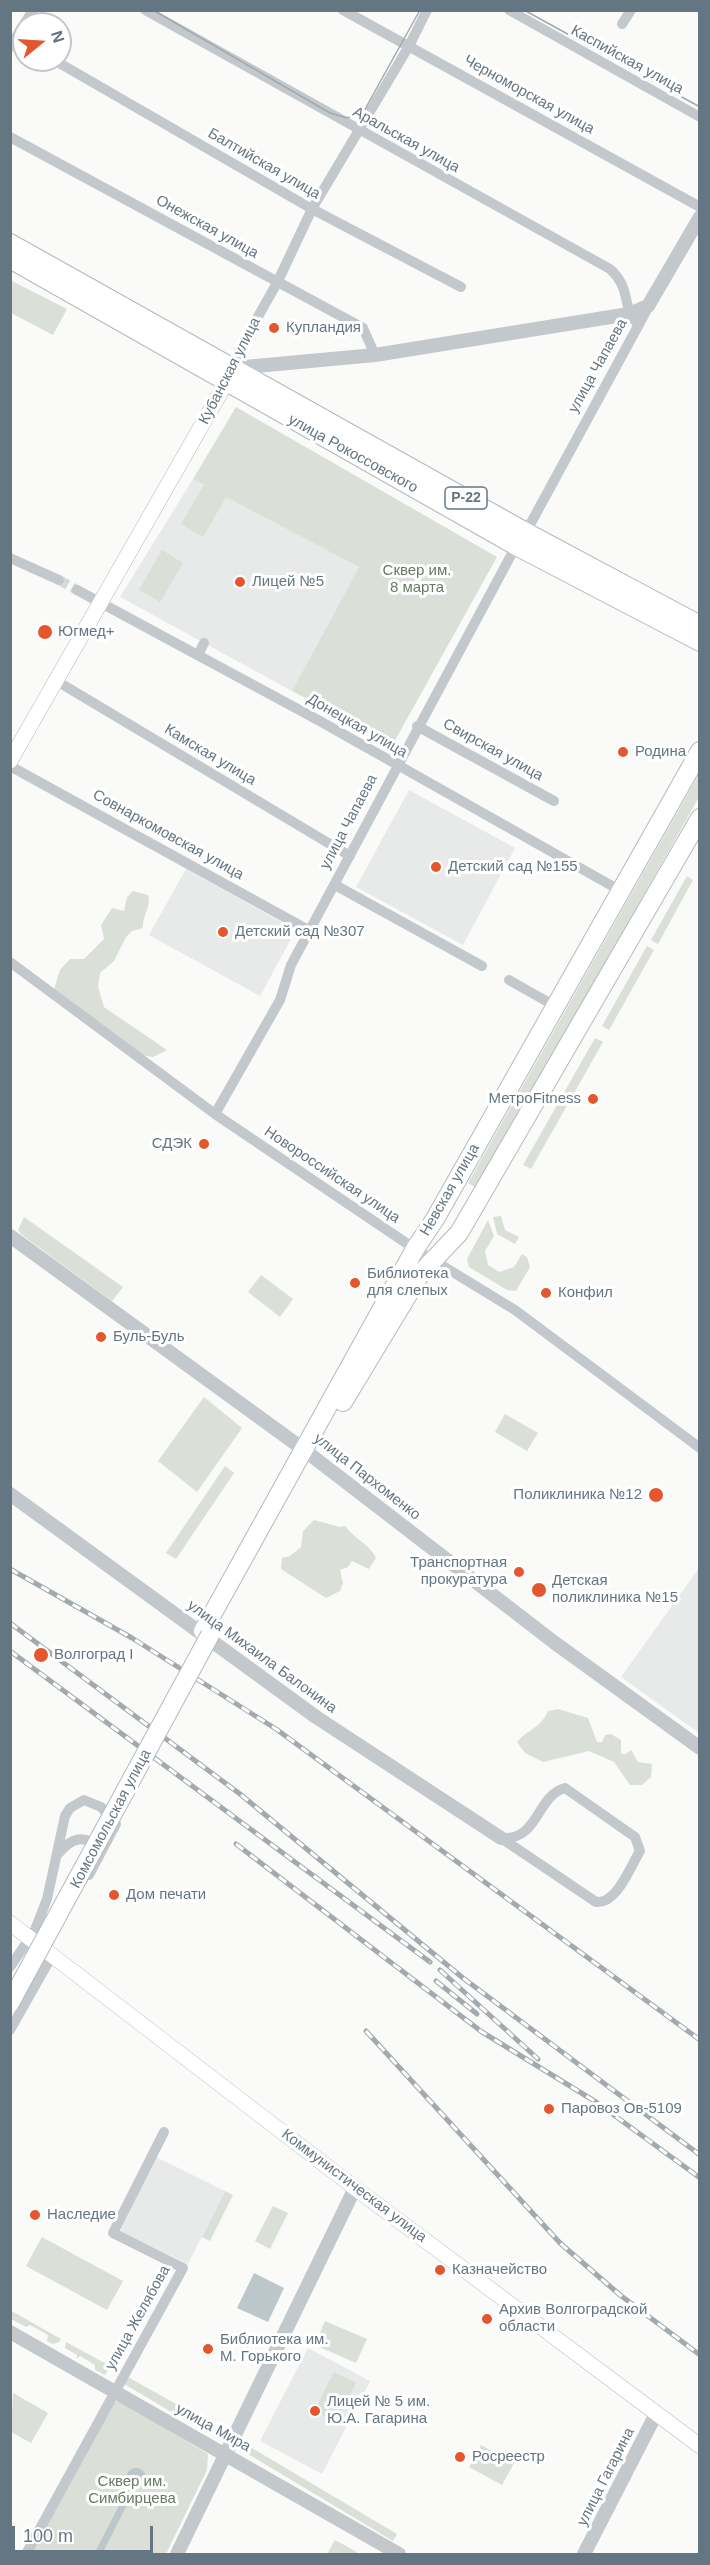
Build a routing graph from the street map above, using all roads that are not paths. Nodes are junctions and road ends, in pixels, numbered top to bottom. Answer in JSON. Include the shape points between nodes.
{"nodes":[{"id":1,"x":145,"y":10,"type":"edge"},
{"id":2,"x":343,"y":10,"type":"edge"},
{"id":3,"x":427,"y":10,"type":"edge"},
{"id":4,"x":509,"y":10,"type":"edge"},
{"id":5,"x":631,"y":10,"type":"edge"},
{"id":6,"x":622,"y":24,"type":"dead end"},
{"id":7,"x":409,"y":46,"type":"junction"},
{"id":8,"x":72,"y":70,"type":"edge"},
{"id":9,"x":699,"y":117,"type":"edge"},
{"id":10,"x":359,"y":131,"type":"junction"},
{"id":11,"x":10,"y":137,"type":"edge"},
{"id":12,"x":699,"y":207,"type":"edge"},
{"id":13,"x":312,"y":209,"type":"junction"},
{"id":14,"x":699,"y":217,"type":"edge"},
{"id":15,"x":10,"y":243,"type":"edge"},
{"id":16,"x":10,"y":260,"type":"edge"},
{"id":17,"x":277,"y":283,"type":"junction"},
{"id":18,"x":461,"y":287,"type":"dead end"},
{"id":19,"x":655,"y":296,"type":"junction"},
{"id":20,"x":629,"y":314,"type":"junction"},
{"id":21,"x":639,"y":325,"type":"junction"},
{"id":22,"x":375,"y":355,"type":"junction"},
{"id":23,"x":230,"y":376,"type":"junction"},
{"id":24,"x":521,"y":539,"type":"junction"},
{"id":25,"x":10,"y":558,"type":"edge"},
{"id":26,"x":59,"y":580,"type":"tunnel mouth"},
{"id":27,"x":77,"y":590,"type":"tunnel mouth"},
{"id":28,"x":102,"y":602,"type":"junction"},
{"id":29,"x":699,"y":625,"type":"edge"},
{"id":30,"x":699,"y":642,"type":"edge"},
{"id":31,"x":204,"y":643,"type":"dead end"},
{"id":32,"x":198,"y":655,"type":"junction"},
{"id":33,"x":55,"y":680,"type":"junction"},
{"id":34,"x":417,"y":726,"type":"junction"},
{"id":35,"x":699,"y":751,"type":"edge"},
{"id":36,"x":10,"y":762,"type":"edge"},
{"id":37,"x":10,"y":766,"type":"edge"},
{"id":38,"x":397,"y":766,"type":"junction"},
{"id":39,"x":554,"y":801,"type":"dead end"},
{"id":40,"x":699,"y":818,"type":"edge"},
{"id":41,"x":350,"y":856,"type":"junction"},
{"id":42,"x":335,"y":885,"type":"junction"},
{"id":43,"x":621,"y":891,"type":"junction"},
{"id":44,"x":310,"y":931,"type":"junction"},
{"id":45,"x":10,"y":962,"type":"edge"},
{"id":46,"x":482,"y":966,"type":"dead end"},
{"id":47,"x":509,"y":980,"type":"dead end"},
{"id":48,"x":555,"y":1006,"type":"junction"},
{"id":49,"x":215,"y":1114,"type":"junction"},
{"id":50,"x":453,"y":1188,"type":"junction"},
{"id":51,"x":478,"y":1201,"type":"junction"},
{"id":52,"x":10,"y":1236,"type":"edge"},
{"id":53,"x":415,"y":1249,"type":"junction"},
{"id":54,"x":433,"y":1259,"type":"junction"},
{"id":55,"x":699,"y":1448,"type":"edge"},
{"id":56,"x":307,"y":1452,"type":"junction"},
{"id":57,"x":10,"y":1494,"type":"edge"},
{"id":58,"x":207,"y":1633,"type":"junction"},
{"id":59,"x":699,"y":1748,"type":"edge"},
{"id":60,"x":501,"y":1838,"type":"junction"},
{"id":61,"x":56,"y":1857,"type":"junction"},
{"id":62,"x":99,"y":1858,"type":"junction"},
{"id":63,"x":10,"y":1923,"type":"edge"},
{"id":64,"x":55,"y":1937,"type":"junction"},
{"id":65,"x":34,"y":1940,"type":"junction"},
{"id":66,"x":55,"y":1956,"type":"junction"},
{"id":67,"x":10,"y":1967,"type":"edge"},
{"id":68,"x":10,"y":1981,"type":"edge"},
{"id":69,"x":10,"y":2003,"type":"edge"},
{"id":70,"x":10,"y":2030,"type":"edge"},
{"id":71,"x":164,"y":2132,"type":"dead end"},
{"id":72,"x":355,"y":2188,"type":"junction"},
{"id":73,"x":10,"y":2332,"type":"edge"},
{"id":74,"x":114,"y":2391,"type":"junction"},
{"id":75,"x":657,"y":2414,"type":"junction"},
{"id":76,"x":699,"y":2446,"type":"edge"},
{"id":77,"x":225,"y":2455,"type":"junction"},
{"id":78,"x":26,"y":2554,"type":"edge"},
{"id":79,"x":177,"y":2554,"type":"edge"},
{"id":80,"x":399,"y":2554,"type":"edge"},
{"id":81,"x":584,"y":2554,"type":"edge"}],
"edges":[{"from":1,"to":10,"type":"street","name":"Аральская улица"},
{"from":2,"to":7,"type":"street","name":"Черноморская улица"},
{"from":3,"to":7,"type":"street","name":"Кубанская улица"},
{"from":4,"to":9,"type":"street","name":"Каспийская улица"},
{"from":5,"to":6,"type":"street"},
{"from":7,"to":10,"type":"street","name":"Кубанская улица"},
{"from":7,"to":12,"type":"street","name":"Черноморская улица"},
{"from":8,"to":13,"type":"street","name":"Балтийская улица"},
{"from":10,"to":13,"type":"street","name":"Кубанская улица"},
{"from":10,"to":20,"type":"street","name":"Аральская улица","via":[[610,269],[621,279]]},
{"from":11,"to":17,"type":"street","name":"Онежская улица"},
{"from":13,"to":17,"type":"street","name":"Кубанская улица"},
{"from":13,"to":18,"type":"street","name":"Балтийская улица"},
{"from":14,"to":19,"type":"street","name":"улица Чапаева"},
{"from":15,"to":23,"type":"main road","name":"улица Рокоссовского","number":"Р-22"},
{"from":16,"to":23,"type":"main road","name":"улица Рокоссовского","number":"Р-22"},
{"from":17,"to":22,"type":"street","name":"Онежская улица","via":[[363,328]]},
{"from":17,"to":23,"type":"street","name":"Кубанская улица","via":[[238,352]]},
{"from":19,"to":20,"type":"street","via":[[648,306]]},
{"from":19,"to":21,"type":"street","name":"улица Чапаева"},
{"from":20,"to":21,"type":"street"},
{"from":20,"to":22,"type":"street"},
{"from":21,"to":24,"type":"street","name":"улица Чапаева"},
{"from":22,"to":23,"type":"street"},
{"from":23,"to":24,"type":"main road","name":"улица Рокоссовского","number":"Р-22"},
{"from":23,"to":28,"type":"main road","name":"Кубанская улица"},
{"from":24,"to":29,"type":"main road","name":"улица Рокоссовского","number":"Р-22"},
{"from":24,"to":30,"type":"main road","name":"улица Рокоссовского","number":"Р-22"},
{"from":24,"to":34,"type":"street","name":"улица Чапаева"},
{"from":25,"to":26,"type":"street"},
{"from":27,"to":28,"type":"street","name":"Донецкая улица"},
{"from":28,"to":32,"type":"street","name":"Донецкая улица"},
{"from":28,"to":33,"type":"main road","name":"Кубанская улица"},
{"from":31,"to":32,"type":"street"},
{"from":32,"to":38,"type":"street","name":"Донецкая улица"},
{"from":33,"to":36,"type":"main road","name":"Кубанская улица"},
{"from":33,"to":41,"type":"street","name":"Камская улица"},
{"from":34,"to":38,"type":"street","name":"улица Чапаева"},
{"from":34,"to":39,"type":"street","name":"Свирская улица"},
{"from":35,"to":43,"type":"main road","name":"Невская улица"},
{"from":37,"to":44,"type":"street","name":"Совнаркомовская улица"},
{"from":38,"to":41,"type":"street","name":"улица Чапаева"},
{"from":38,"to":43,"type":"street","name":"Донецкая улица"},
{"from":40,"to":51,"type":"main road","name":"Невская улица"},
{"from":41,"to":42,"type":"street","name":"улица Чапаева"},
{"from":42,"to":44,"type":"street","name":"улица Чапаева"},
{"from":42,"to":46,"type":"street"},
{"from":43,"to":48,"type":"main road","name":"Невская улица"},
{"from":44,"to":49,"type":"street","name":"улица Чапаева","via":[[291,965],[280,1000]]},
{"from":45,"to":49,"type":"street","name":"Новороссийская улица"},
{"from":47,"to":48,"type":"street"},
{"from":48,"to":50,"type":"main road","name":"Невская улица"},
{"from":49,"to":53,"type":"street","name":"Новороссийская улица"},
{"from":50,"to":51,"type":"main road","via":[[461,1205]]},
{"from":50,"to":53,"type":"main road","name":"Невская улица"},
{"from":51,"to":54,"type":"main road","name":"Невская улица","via":[[459,1233]]},
{"from":52,"to":56,"type":"street","name":"улица Пархоменко"},
{"from":53,"to":54,"type":"street","name":"Новороссийская улица"},
{"from":53,"to":56,"type":"main road","name":"Невская улица"},
{"from":54,"to":55,"type":"street","name":"Новороссийская улица","via":[[515,1310]]},
{"from":54,"to":56,"type":"main road","name":"Невская улица"},
{"from":56,"to":58,"type":"main road","name":"Невская улица"},
{"from":56,"to":59,"type":"street","name":"улица Пархоменко"},
{"from":57,"to":60,"type":"street","name":"улица Михаила Балонина","via":[[316,1717]]},
{"from":58,"to":68,"type":"main road","name":"Комсомольская улица"},
{"from":58,"to":69,"type":"main road","name":"Комсомольская улица","bridge":true},
{"from":60,"to":60,"type":"street","via":[[596,1902],[613,1895],[640,1851],[635,1837],[565,1788],[555,1793],[524,1834]]},
{"from":61,"to":62,"type":"street","via":[[72,1840],[85,1838],[99,1850]]},
{"from":61,"to":62,"type":"street","via":[[67,1812],[84,1800],[101,1807],[116,1824]]},
{"from":61,"to":65,"type":"street"},
{"from":62,"to":64,"type":"street"},
{"from":63,"to":65,"type":"main road","name":"Коммунистическая улица"},
{"from":64,"to":65,"type":"street","via":[[44,1943]]},
{"from":64,"to":66,"type":"street"},
{"from":65,"to":66,"type":"main road","name":"Коммунистическая улица"},
{"from":65,"to":67,"type":"street"},
{"from":66,"to":70,"type":"street"},
{"from":66,"to":72,"type":"main road","name":"Коммунистическая улица"},
{"from":71,"to":74,"type":"street","name":"улица Желябова","via":[[114,2233],[183,2268]]},
{"from":72,"to":75,"type":"main road","name":"Коммунистическая улица"},
{"from":72,"to":77,"type":"street"},
{"from":73,"to":74,"type":"street","name":"улица Мира"},
{"from":74,"to":77,"type":"street","name":"улица Мира"},
{"from":74,"to":78,"type":"street"},
{"from":75,"to":76,"type":"main road","name":"Коммунистическая улица"},
{"from":75,"to":81,"type":"street","name":"улица Гагарина"},
{"from":77,"to":79,"type":"street"},
{"from":77,"to":80,"type":"street","name":"улица Мира"}]}
